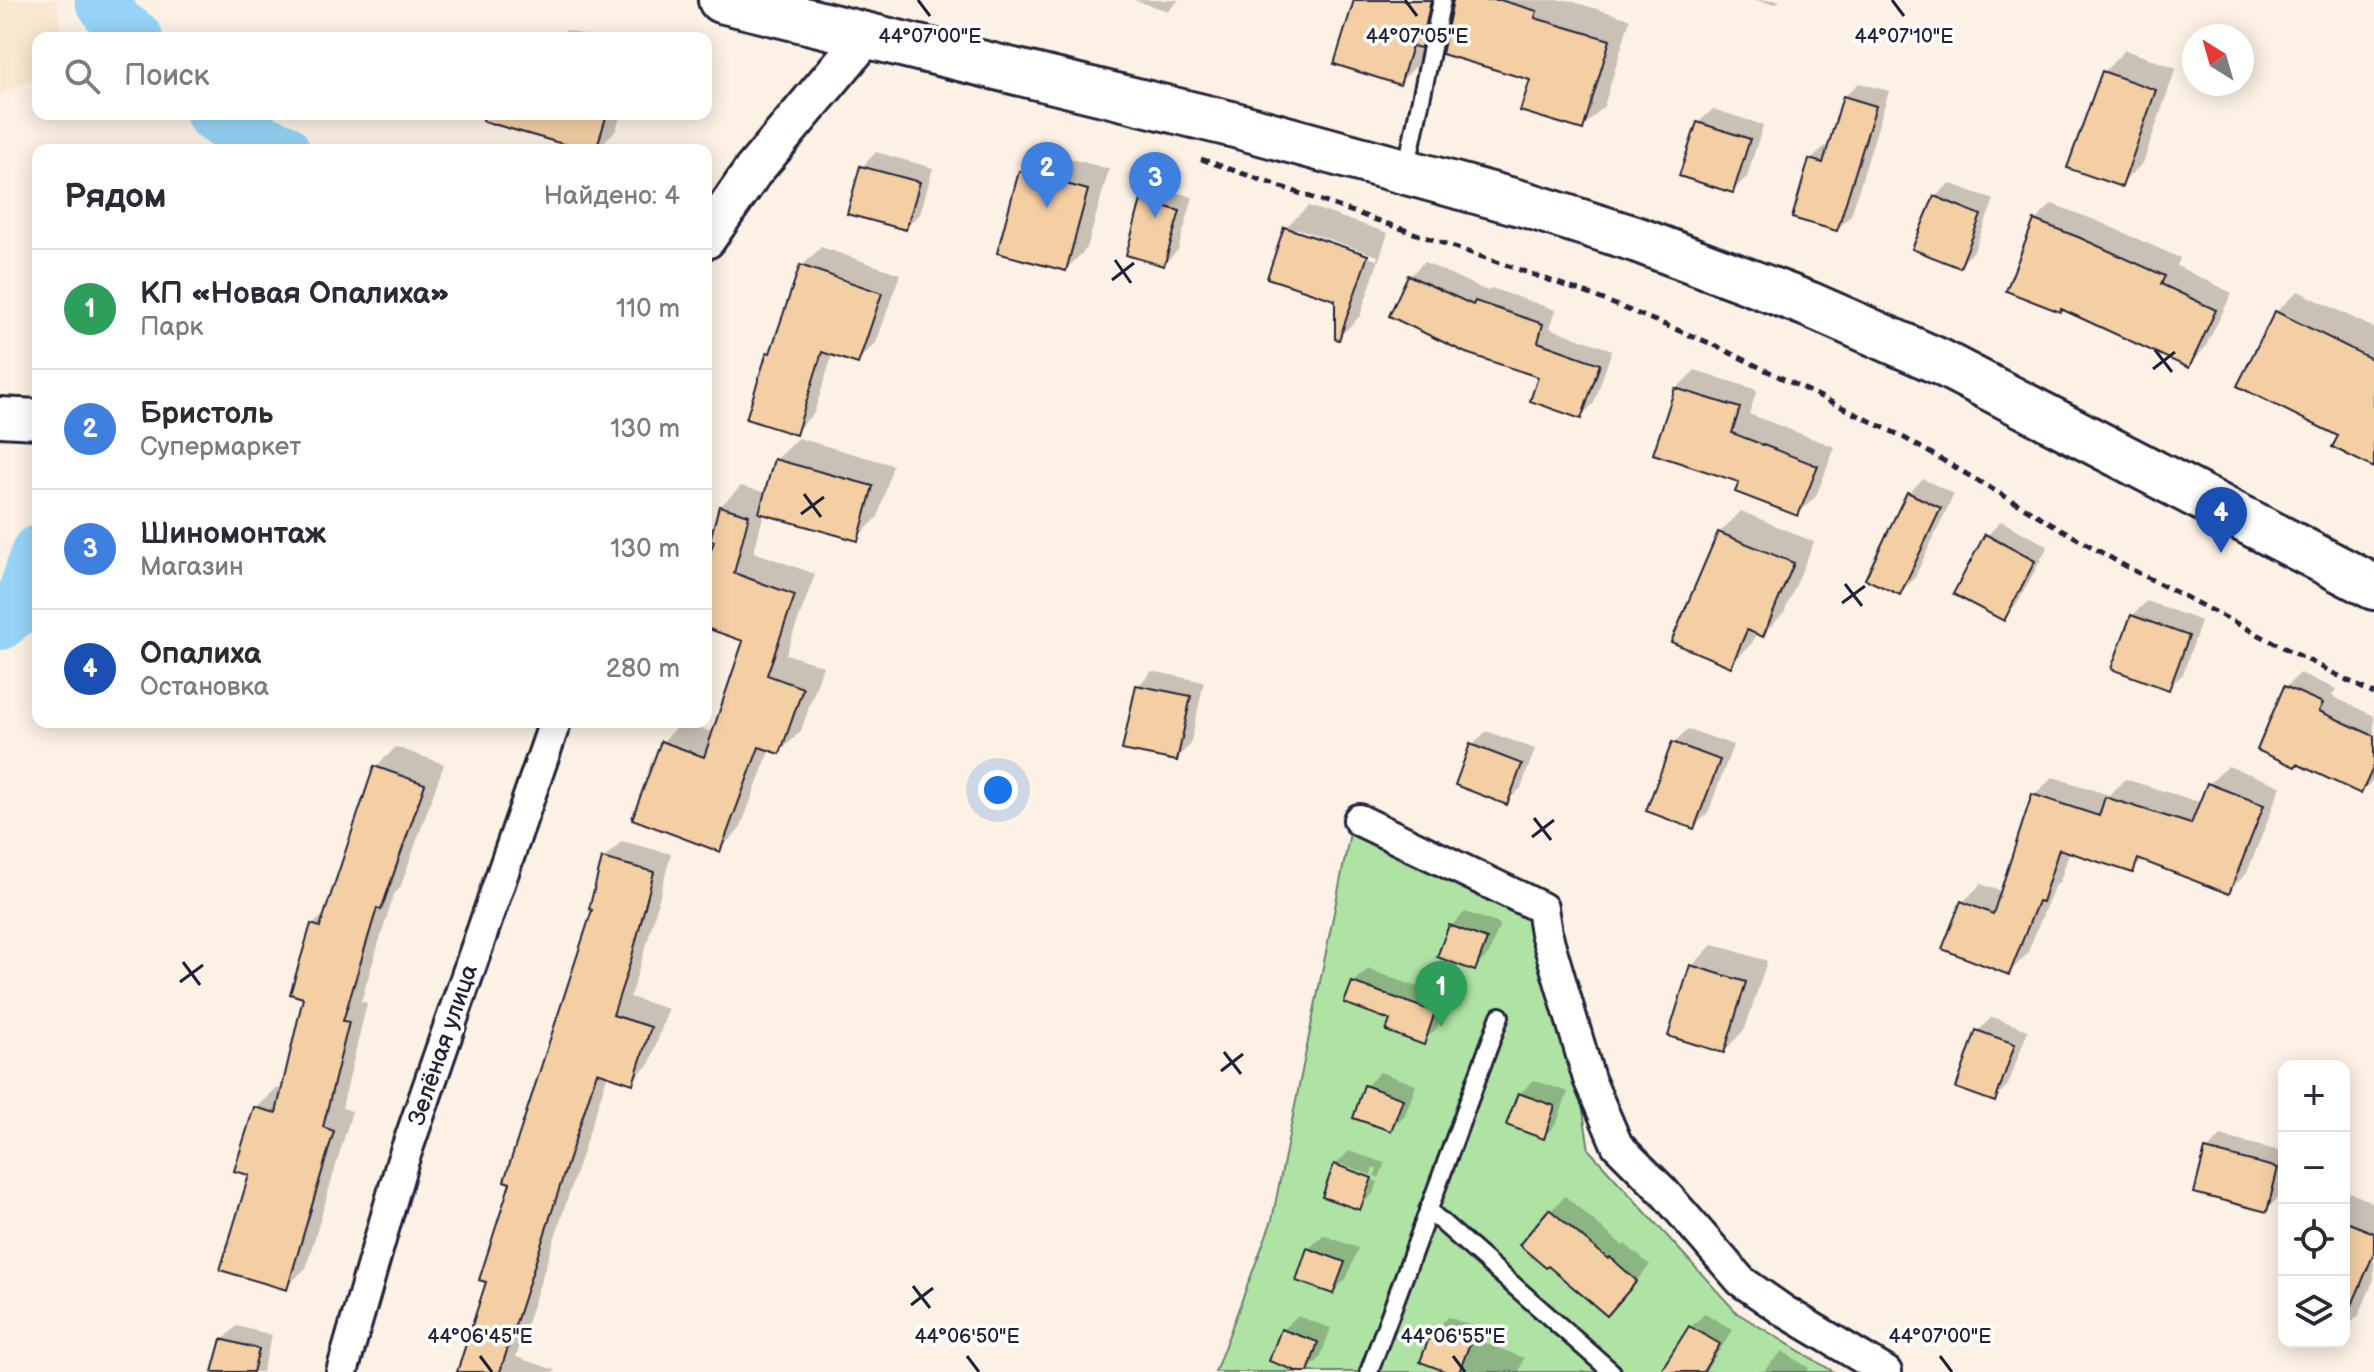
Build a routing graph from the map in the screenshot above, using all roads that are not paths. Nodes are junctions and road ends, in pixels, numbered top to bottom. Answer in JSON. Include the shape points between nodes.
{"nodes":[{"id":1,"x":721,"y":0,"type":"edge"},
{"id":2,"x":1442,"y":0,"type":"edge"},
{"id":3,"x":867,"y":35,"type":"junction"},
{"id":4,"x":1405,"y":172,"type":"junction"},
{"id":5,"x":712,"y":230,"type":"edge"},
{"id":6,"x":0,"y":417,"type":"edge"},
{"id":7,"x":32,"y":419,"type":"edge"},
{"id":8,"x":2374,"y":587,"type":"edge"},
{"id":9,"x":553,"y":728,"type":"edge"},
{"id":10,"x":1359,"y":820,"type":"dead end"},
{"id":11,"x":1500,"y":1016,"type":"dead end"},
{"id":12,"x":1428,"y":1210,"type":"junction"},
{"id":13,"x":342,"y":1372,"type":"edge"},
{"id":14,"x":1369,"y":1372,"type":"edge"},
{"id":15,"x":1612,"y":1372,"type":"edge"},
{"id":16,"x":1886,"y":1372,"type":"edge"}],
"edges":[{"from":1,"to":3,"type":"main road"},
{"from":2,"to":4,"type":"lane"},
{"from":3,"to":4,"type":"main road"},
{"from":3,"to":5,"type":"street","via":[[753,171]]},
{"from":4,"to":8,"type":"main road","via":[[1638,240],[1808,304],[1940,362]]},
{"from":6,"to":7,"type":"street"},
{"from":9,"to":13,"type":"street","name":"Зелёная улица","via":[[402,1163]]},
{"from":10,"to":16,"type":"street","via":[[1542,908],[1589,1079],[1617,1145],[1741,1281]]},
{"from":11,"to":12,"type":"lane"},
{"from":12,"to":14,"type":"lane"},
{"from":12,"to":15,"type":"lane"}]}
